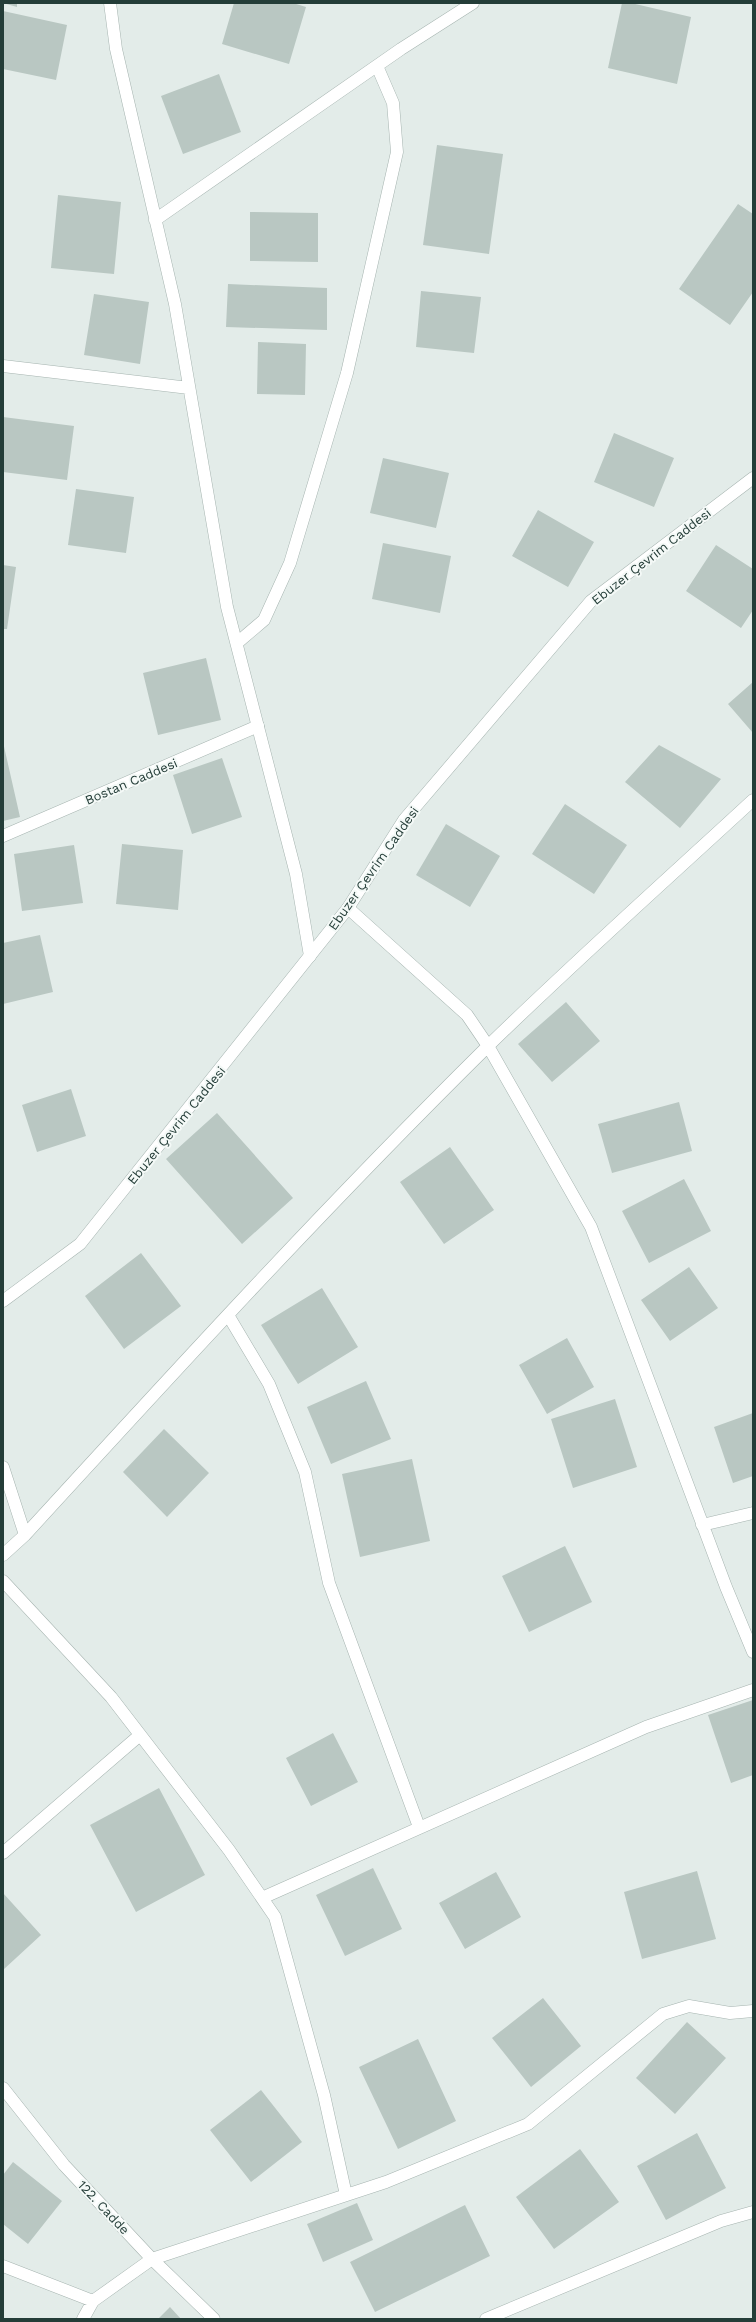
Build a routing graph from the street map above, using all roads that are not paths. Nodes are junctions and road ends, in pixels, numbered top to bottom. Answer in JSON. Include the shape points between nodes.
{"nodes":[{"id":1,"x":110,"y":3,"type":"edge"},
{"id":2,"x":473,"y":3,"type":"edge"},
{"id":3,"x":377,"y":66,"type":"junction"},
{"id":4,"x":155,"y":220,"type":"junction"},
{"id":5,"x":3,"y":366,"type":"edge"},
{"id":6,"x":189,"y":388,"type":"junction"},
{"id":7,"x":753,"y":478,"type":"edge"},
{"id":8,"x":237,"y":643,"type":"junction"},
{"id":9,"x":258,"y":726,"type":"junction"},
{"id":10,"x":753,"y":800,"type":"edge"},
{"id":11,"x":3,"y":836,"type":"edge"},
{"id":12,"x":348,"y":908,"type":"junction"},
{"id":13,"x":310,"y":956,"type":"junction"},
{"id":14,"x":488,"y":1046,"type":"junction"},
{"id":15,"x":3,"y":1301,"type":"edge"},
{"id":16,"x":228,"y":1315,"type":"junction"},
{"id":17,"x":3,"y":1467,"type":"edge"},
{"id":18,"x":753,"y":1513,"type":"edge"},
{"id":19,"x":702,"y":1525,"type":"junction"},
{"id":20,"x":25,"y":1535,"type":"junction"},
{"id":21,"x":3,"y":1555,"type":"edge"},
{"id":22,"x":3,"y":1581,"type":"edge"},
{"id":23,"x":753,"y":1652,"type":"edge"},
{"id":24,"x":753,"y":1690,"type":"edge"},
{"id":25,"x":140,"y":1734,"type":"junction"},
{"id":26,"x":420,"y":1827,"type":"junction"},
{"id":27,"x":3,"y":1852,"type":"edge"},
{"id":28,"x":262,"y":1898,"type":"junction"},
{"id":29,"x":753,"y":2011,"type":"edge"},
{"id":30,"x":3,"y":2088,"type":"edge"},
{"id":31,"x":346,"y":2195,"type":"junction"},
{"id":32,"x":753,"y":2212,"type":"edge"},
{"id":33,"x":152,"y":2259,"type":"junction"},
{"id":34,"x":3,"y":2266,"type":"edge"},
{"id":35,"x":92,"y":2300,"type":"junction"},
{"id":36,"x":83,"y":2319,"type":"edge"},
{"id":37,"x":214,"y":2319,"type":"edge"},
{"id":38,"x":486,"y":2319,"type":"edge"}],
"edges":[{"from":1,"to":4,"type":"street","via":[[116,49]]},
{"from":2,"to":3,"type":"street"},
{"from":3,"to":4,"type":"street"},
{"from":3,"to":8,"type":"street","via":[[393,103],[397,152],[347,373],[290,563],[264,620]]},
{"from":4,"to":6,"type":"street","via":[[175,304]]},
{"from":5,"to":6,"type":"street"},
{"from":6,"to":8,"type":"street","via":[[227,607]]},
{"from":7,"to":12,"type":"street","name":"Ebuzer Çevrim Caddesi","via":[[591,601],[404,820]]},
{"from":8,"to":9,"type":"street"},
{"from":9,"to":11,"type":"street","name":"Bostan Caddesi"},
{"from":9,"to":13,"type":"street","via":[[296,874]]},
{"from":10,"to":14,"type":"street"},
{"from":12,"to":13,"type":"street","name":"Ebuzer Çevrim Caddesi"},
{"from":12,"to":14,"type":"street","via":[[468,1015]]},
{"from":13,"to":15,"type":"street","name":"Ebuzer Çevrim Caddesi","via":[[80,1244]]},
{"from":14,"to":16,"type":"street"},
{"from":14,"to":19,"type":"street","via":[[591,1227]]},
{"from":16,"to":20,"type":"street"},
{"from":16,"to":26,"type":"street","via":[[269,1384],[305,1472],[329,1583]]},
{"from":17,"to":20,"type":"street"},
{"from":18,"to":19,"type":"street"},
{"from":19,"to":23,"type":"street"},
{"from":20,"to":21,"type":"street"},
{"from":22,"to":25,"type":"street","via":[[111,1697]]},
{"from":24,"to":26,"type":"street","via":[[646,1727]]},
{"from":25,"to":27,"type":"street"},
{"from":25,"to":28,"type":"street","via":[[229,1850]]},
{"from":26,"to":28,"type":"street"},
{"from":28,"to":31,"type":"street","via":[[275,1917],[324,2096]]},
{"from":29,"to":31,"type":"street","via":[[730,2013],[689,2006],[663,2014],[528,2124],[386,2182]]},
{"from":30,"to":33,"type":"street","name":"122. Cadde","via":[[64,2165]]},
{"from":31,"to":33,"type":"street"},
{"from":32,"to":38,"type":"street","via":[[721,2221]]},
{"from":33,"to":35,"type":"street"},
{"from":33,"to":37,"type":"street","name":"122. Cadde"},
{"from":34,"to":35,"type":"street"},
{"from":35,"to":36,"type":"street"}]}
